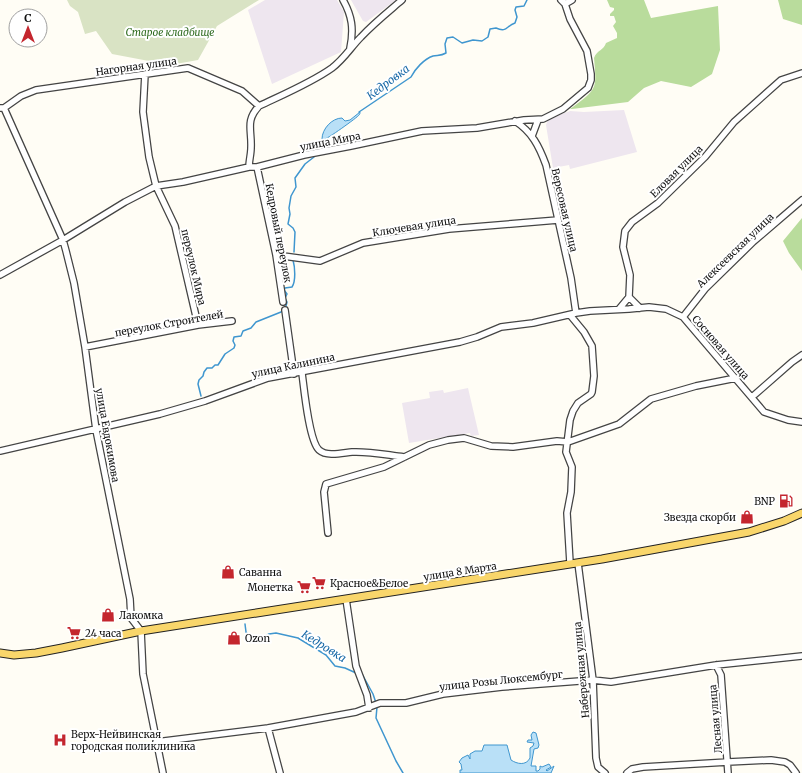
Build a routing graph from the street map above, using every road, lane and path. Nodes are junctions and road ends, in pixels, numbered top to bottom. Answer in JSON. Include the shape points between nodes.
{"nodes":[{"id":1,"x":343,"y":0,"type":"edge"},
{"id":2,"x":402,"y":0,"type":"edge"},
{"id":3,"x":572,"y":0,"type":"edge"},
{"id":4,"x":563,"y":2,"type":"edge"},
{"id":5,"x":350,"y":49,"type":"junction"},
{"id":6,"x":802,"y":73,"type":"edge"},
{"id":7,"x":145,"y":74,"type":"junction"},
{"id":8,"x":259,"y":106,"type":"junction"},
{"id":9,"x":2,"y":108,"type":"edge"},
{"id":10,"x":538,"y":120,"type":"junction"},
{"id":11,"x":515,"y":121,"type":"junction"},
{"id":12,"x":532,"y":136,"type":"junction"},
{"id":13,"x":248,"y":167,"type":"junction"},
{"id":14,"x":257,"y":167,"type":"junction"},
{"id":15,"x":156,"y":186,"type":"junction"},
{"id":16,"x":802,"y":200,"type":"edge"},
{"id":17,"x":558,"y":220,"type":"junction"},
{"id":18,"x":64,"y":240,"type":"junction"},
{"id":19,"x":276,"y":255,"type":"junction"},
{"id":20,"x":0,"y":274,"type":"edge"},
{"id":21,"x":629,"y":297,"type":"junction"},
{"id":22,"x":283,"y":302,"type":"dead end"},
{"id":23,"x":640,"y":308,"type":"junction"},
{"id":24,"x":619,"y":309,"type":"junction"},
{"id":25,"x":285,"y":310,"type":"dead end"},
{"id":26,"x":576,"y":313,"type":"junction"},
{"id":27,"x":570,"y":315,"type":"junction"},
{"id":28,"x":683,"y":317,"type":"junction"},
{"id":29,"x":232,"y":321,"type":"dead end"},
{"id":30,"x":198,"y":325,"type":"junction"},
{"id":31,"x":86,"y":347,"type":"junction"},
{"id":32,"x":802,"y":355,"type":"edge"},
{"id":33,"x":302,"y":373,"type":"junction"},
{"id":34,"x":294,"y":374,"type":"junction"},
{"id":35,"x":736,"y":378,"type":"junction"},
{"id":36,"x":752,"y":397,"type":"junction"},
{"id":37,"x":802,"y":422,"type":"edge"},
{"id":38,"x":96,"y":430,"type":"junction"},
{"id":39,"x":568,"y":442,"type":"junction"},
{"id":40,"x":0,"y":451,"type":"edge"},
{"id":41,"x":405,"y":457,"type":"junction"},
{"id":42,"x":802,"y":513,"type":"edge"},
{"id":43,"x":328,"y":533,"type":"dead end"},
{"id":44,"x":570,"y":563,"type":"junction"},
{"id":45,"x":578,"y":563,"type":"junction"},
{"id":46,"x":346,"y":599,"type":"junction"},
{"id":47,"x":141,"y":631,"type":"junction"},
{"id":48,"x":0,"y":653,"type":"edge"},
{"id":49,"x":802,"y":656,"type":"edge"},
{"id":50,"x":716,"y":665,"type":"junction"},
{"id":51,"x":593,"y":680,"type":"junction"},
{"id":52,"x":373,"y":706,"type":"junction"},
{"id":53,"x":268,"y":728,"type":"junction"},
{"id":54,"x":156,"y":742,"type":"junction"},
{"id":55,"x":728,"y":762,"type":"junction"},
{"id":56,"x":163,"y":773,"type":"edge"},
{"id":57,"x":280,"y":773,"type":"edge"},
{"id":58,"x":605,"y":773,"type":"edge"},
{"id":59,"x":627,"y":773,"type":"edge"},
{"id":60,"x":728,"y":773,"type":"edge"},
{"id":61,"x":796,"y":773,"type":"edge"}],
"edges":[{"from":1,"to":5,"type":"street","via":[[353,28]]},
{"from":2,"to":5,"type":"street","via":[[377,20]]},
{"from":3,"to":4,"type":"street","name":"улица Мира"},
{"from":4,"to":10,"type":"street","name":"улица Мира","via":[[587,51],[591,80],[588,88],[563,109]]},
{"from":5,"to":8,"type":"street","via":[[332,68]]},
{"from":6,"to":21,"type":"street","name":"Еловая улица","via":[[781,80],[734,122],[705,157],[658,203],[632,222],[625,231],[623,247],[630,275]]},
{"from":7,"to":8,"type":"street","name":"Нагорная улица","via":[[188,68],[242,91]]},
{"from":7,"to":9,"type":"street","name":"Нагорная улица","via":[[36,90]]},
{"from":7,"to":15,"type":"street","name":"переулок Мира","via":[[143,112]]},
{"from":8,"to":13,"type":"street","via":[[253,112],[250,121],[252,147]]},
{"from":9,"to":18,"type":"street","name":"улица Евдокимова"},
{"from":10,"to":11,"type":"street","name":"улица Мира"},
{"from":10,"to":12,"type":"street"},
{"from":11,"to":12,"type":"street","name":"Вересовая улица"},
{"from":11,"to":14,"type":"street","name":"улица Мира","via":[[482,127],[422,130]]},
{"from":12,"to":17,"type":"street","name":"Вересовая улица","via":[[546,165]]},
{"from":13,"to":14,"type":"street","name":"улица Мира"},
{"from":13,"to":15,"type":"street","name":"улица Мира"},
{"from":14,"to":19,"type":"street","name":"Кедровый переулок"},
{"from":15,"to":18,"type":"street","name":"улица Мира"},
{"from":15,"to":30,"type":"street","name":"переулок Мира","via":[[176,226]]},
{"from":16,"to":28,"type":"street","name":"Алексеевская улица","via":[[753,242],[705,289]]},
{"from":17,"to":19,"type":"street","name":"Ключевая улица","via":[[449,228],[363,243],[320,261]]},
{"from":17,"to":26,"type":"street","name":"Вересовая улица","via":[[572,278]]},
{"from":18,"to":20,"type":"street","name":"улица Мира"},
{"from":18,"to":31,"type":"street","name":"улица Евдокимова"},
{"from":19,"to":22,"type":"street","name":"Кедровый переулок"},
{"from":21,"to":23,"type":"street"},
{"from":21,"to":24,"type":"street"},
{"from":23,"to":24,"type":"street","name":"Сосновая улица"},
{"from":23,"to":28,"type":"street","name":"Сосновая улица","via":[[666,309]]},
{"from":24,"to":26,"type":"street","name":"Сосновая улица"},
{"from":25,"to":34,"type":"street"},
{"from":26,"to":27,"type":"street","name":"Сосновая улица"},
{"from":27,"to":33,"type":"street","name":"улица Калинина","via":[[501,327],[460,342]]},
{"from":27,"to":39,"type":"street","via":[[591,342],[594,376],[591,394],[581,400],[573,411]]},
{"from":28,"to":35,"type":"street","name":"Сосновая улица"},
{"from":29,"to":30,"type":"street","name":"переулок Строителей"},
{"from":30,"to":31,"type":"street","name":"переулок Строителей"},
{"from":31,"to":38,"type":"street","name":"улица Евдокимова"},
{"from":32,"to":36,"type":"street"},
{"from":33,"to":34,"type":"street","name":"улица Калинина"},
{"from":33,"to":41,"type":"street","via":[[312,435],[320,451]]},
{"from":34,"to":38,"type":"street","name":"улица Калинина","via":[[268,378],[160,414]]},
{"from":35,"to":36,"type":"street","name":"Сосновая улица"},
{"from":35,"to":39,"type":"street","via":[[651,399],[619,424]]},
{"from":36,"to":37,"type":"street","name":"Сосновая улица","via":[[764,412]]},
{"from":38,"to":40,"type":"street","name":"улица Калинина"},
{"from":38,"to":47,"type":"street","name":"улица Евдокимова","via":[[122,556],[131,618]]},
{"from":39,"to":41,"type":"street","via":[[501,447],[464,438],[433,443]]},
{"from":39,"to":44,"type":"street","via":[[566,452],[572,467],[567,513]]},
{"from":41,"to":43,"type":"street","via":[[384,467],[326,484],[324,492]]},
{"from":42,"to":45,"type":"main road","name":"улица 8 Марта","via":[[749,532]]},
{"from":44,"to":45,"type":"main road","name":"улица 8 Марта"},
{"from":44,"to":46,"type":"main road","name":"улица 8 Марта"},
{"from":45,"to":51,"type":"street","name":"Набережная улица"},
{"from":46,"to":47,"type":"main road","name":"улица 8 Марта"},
{"from":46,"to":52,"type":"street","via":[[356,666]]},
{"from":47,"to":48,"type":"main road","name":"улица 8 Марта","via":[[36,653]]},
{"from":47,"to":54,"type":"street","name":"улица Евдокимова","via":[[143,674]]},
{"from":49,"to":50,"type":"street","name":"улица Розы Люксембург"},
{"from":50,"to":51,"type":"street","name":"улица Розы Люксембург","via":[[611,682]]},
{"from":50,"to":55,"type":"street","name":"Лесная улица","via":[[721,675]]},
{"from":51,"to":52,"type":"street","name":"улица Розы Люксембург","via":[[452,692],[406,703]]},
{"from":51,"to":58,"type":"street","name":"Набережная улица","via":[[596,758],[598,767]]},
{"from":52,"to":53,"type":"street","name":"улица Розы Люксембург","via":[[356,712]]},
{"from":53,"to":54,"type":"street","name":"улица Розы Люксембург"},
{"from":53,"to":57,"type":"street"},
{"from":54,"to":56,"type":"street","name":"улица Евдокимова"},
{"from":55,"to":59,"type":"street","via":[[643,767]]},
{"from":55,"to":60,"type":"street","name":"Лесная улица"},
{"from":55,"to":61,"type":"street","via":[[780,761],[790,765]]}]}
